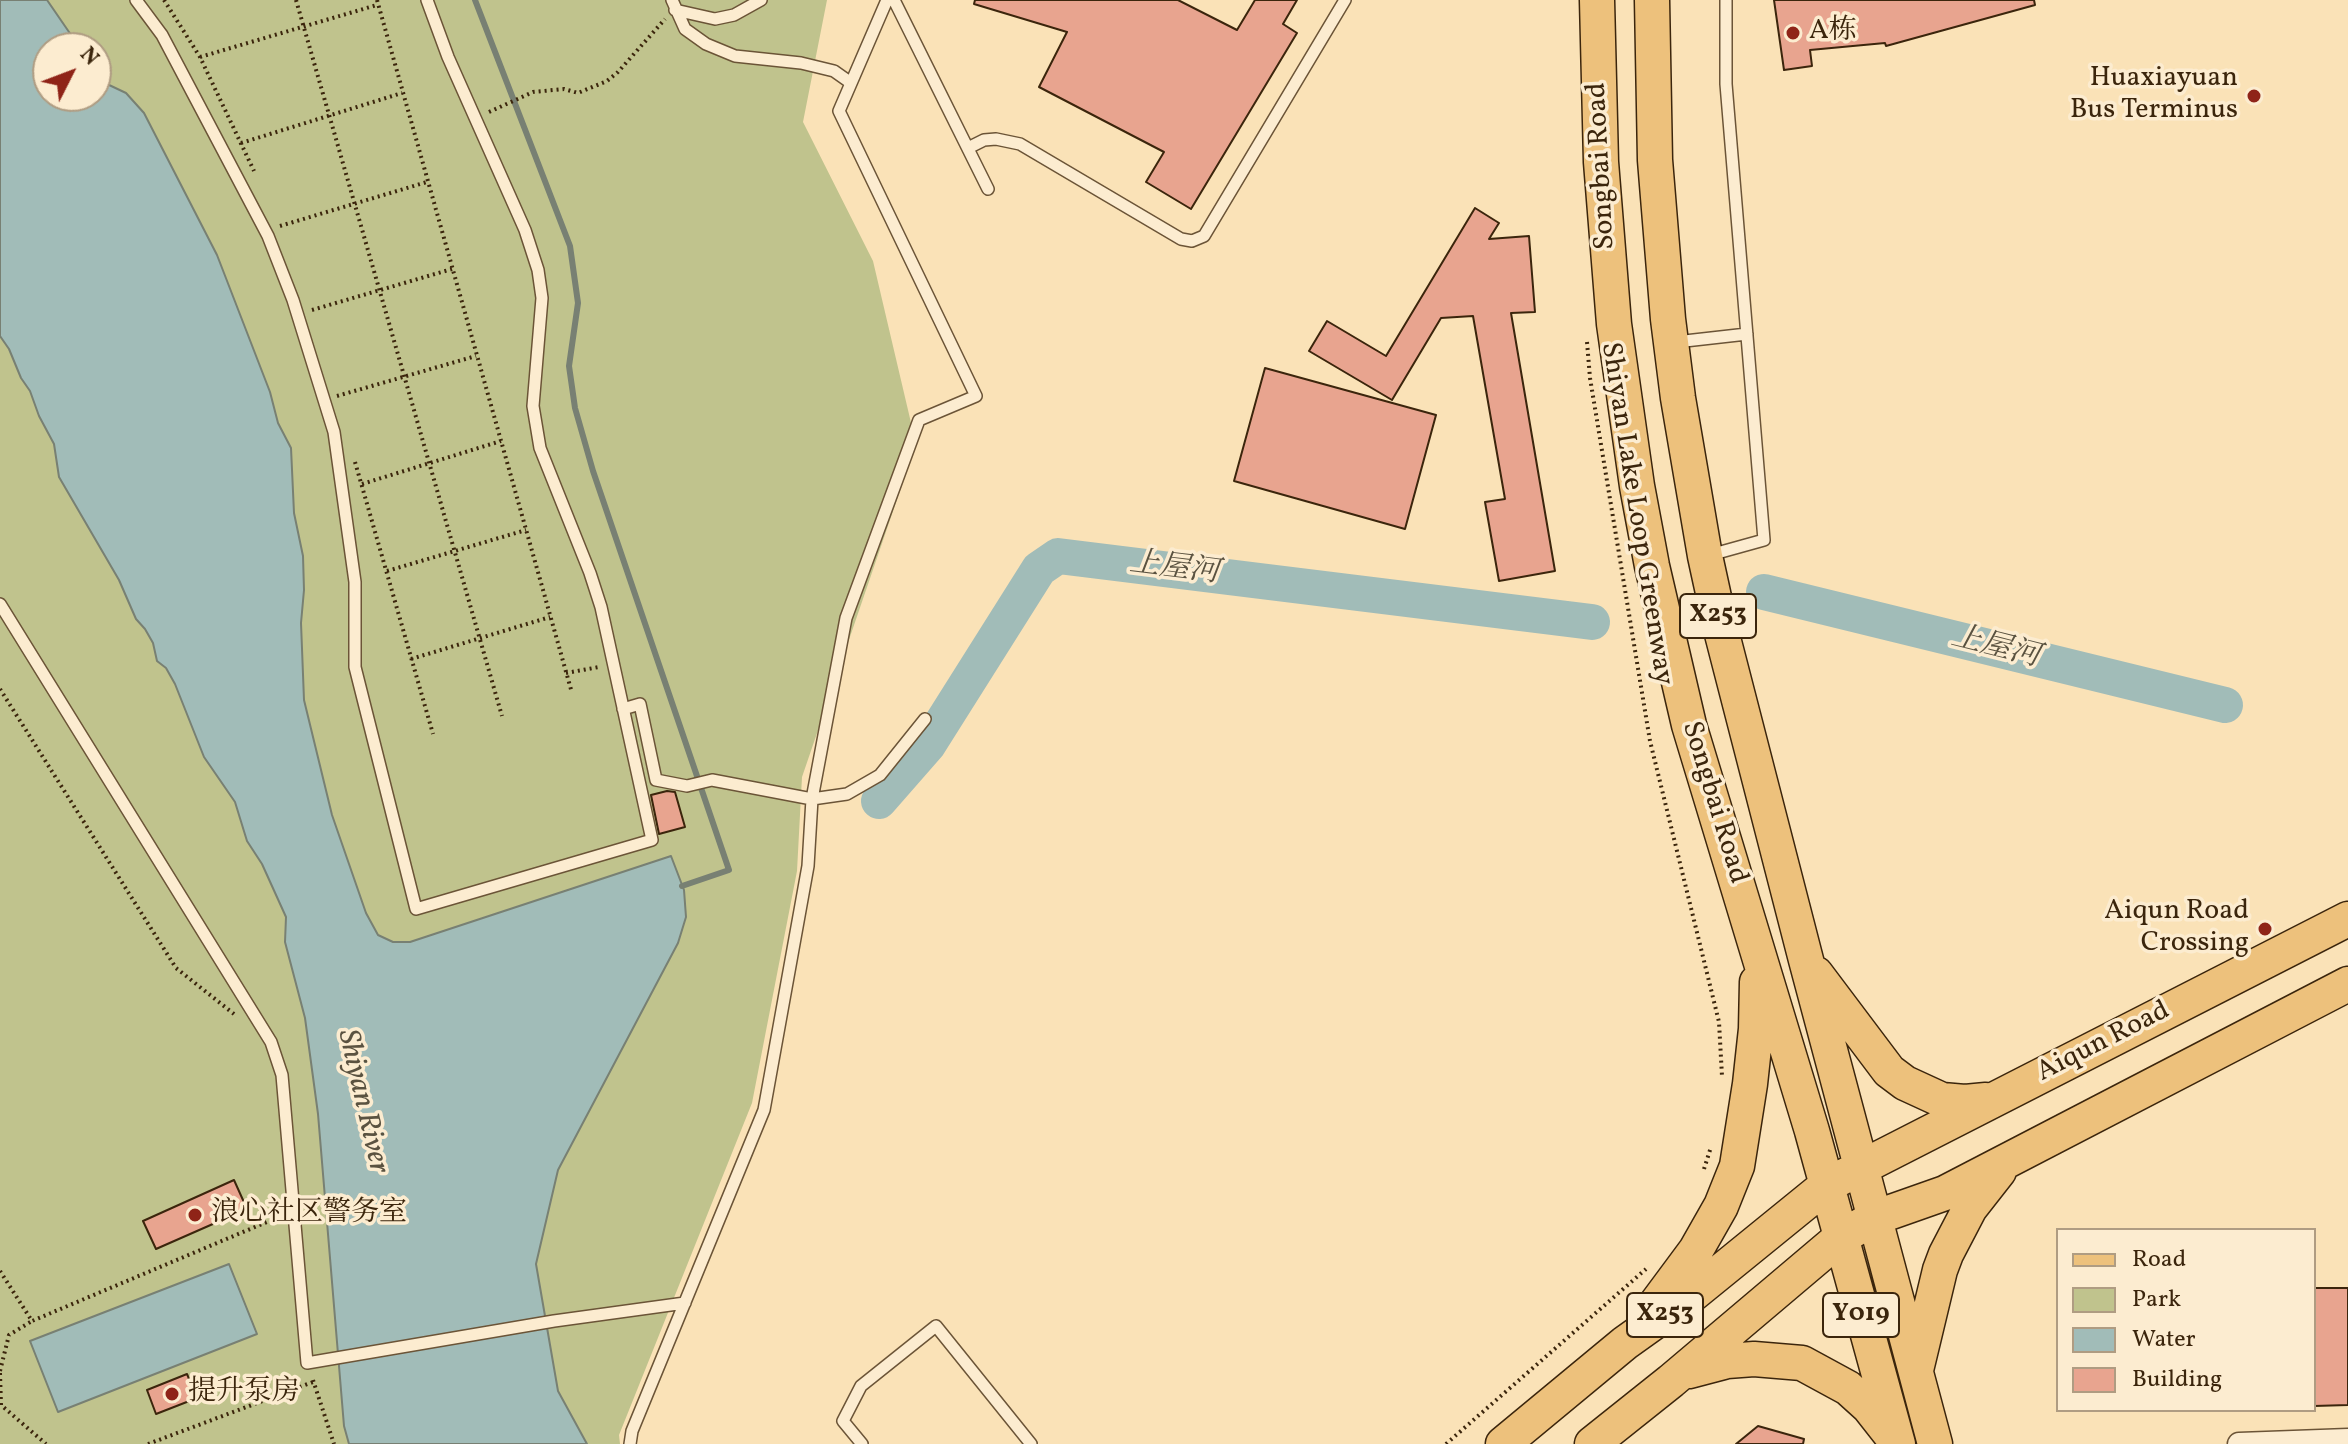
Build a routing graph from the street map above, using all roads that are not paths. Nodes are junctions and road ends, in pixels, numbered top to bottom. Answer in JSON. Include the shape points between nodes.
{"nodes":[{"id":1,"x":136,"y":0,"type":"edge"},
{"id":2,"x":427,"y":0,"type":"edge"},
{"id":3,"x":761,"y":0,"type":"edge"},
{"id":4,"x":887,"y":0,"type":"edge"},
{"id":5,"x":894,"y":0,"type":"edge"},
{"id":6,"x":1345,"y":0,"type":"edge"},
{"id":7,"x":1597,"y":0,"type":"edge"},
{"id":8,"x":1652,"y":0,"type":"edge"},
{"id":9,"x":1726,"y":0,"type":"edge"},
{"id":10,"x":673,"y":5,"type":"edge"},
{"id":11,"x":851,"y":83,"type":"junction"},
{"id":12,"x":968,"y":148,"type":"junction"},
{"id":13,"x":988,"y":189,"type":"dead end"},
{"id":14,"x":1747,"y":334,"type":"junction"},
{"id":15,"x":1671,"y":343,"type":"junction"},
{"id":16,"x":1705,"y":556,"type":"junction"},
{"id":17,"x":0,"y":604,"type":"edge"},
{"id":18,"x":623,"y":709,"type":"junction"},
{"id":19,"x":925,"y":719,"type":"dead end"},
{"id":20,"x":812,"y":799,"type":"junction"},
{"id":21,"x":2348,"y":919,"type":"edge"},
{"id":22,"x":1754,"y":938,"type":"junction"},
{"id":23,"x":1806,"y":960,"type":"junction"},
{"id":24,"x":2348,"y":984,"type":"edge"},
{"id":25,"x":1998,"y":1097,"type":"junction"},
{"id":26,"x":2013,"y":1158,"type":"junction"},
{"id":27,"x":1859,"y":1168,"type":"junction"},
{"id":28,"x":1827,"y":1185,"type":"junction"},
{"id":29,"x":1874,"y":1218,"type":"junction"},
{"id":30,"x":1840,"y":1238,"type":"junction"},
{"id":31,"x":685,"y":1303,"type":"junction"},
{"id":32,"x":1625,"y":1343,"type":"junction"},
{"id":33,"x":1915,"y":1374,"type":"junction"},
{"id":34,"x":1671,"y":1381,"type":"junction"},
{"id":35,"x":2348,"y":1440,"type":"edge"},
{"id":36,"x":630,"y":1444,"type":"edge"},
{"id":37,"x":862,"y":1444,"type":"edge"},
{"id":38,"x":1031,"y":1444,"type":"edge"},
{"id":39,"x":1503,"y":1444,"type":"edge"},
{"id":40,"x":1592,"y":1444,"type":"edge"},
{"id":41,"x":1897,"y":1444,"type":"edge"},
{"id":42,"x":1935,"y":1444,"type":"edge"},
{"id":43,"x":2239,"y":1444,"type":"edge"}],
"edges":[{"from":1,"to":18,"type":"lane","via":[[162,35],[268,236],[334,432],[355,582],[355,667],[416,909],[652,840]]},
{"from":2,"to":18,"type":"lane","via":[[538,270],[542,298],[533,406],[540,448],[601,607]]},
{"from":3,"to":10,"type":"lane","via":[[715,19]]},
{"from":4,"to":11,"type":"lane"},
{"from":5,"to":12,"type":"lane"},
{"from":6,"to":12,"type":"lane","via":[[1204,236],[1192,241],[1020,144],[996,139]]},
{"from":7,"to":22,"type":"main road","name":"Songbai Road","number":"X253","via":[[1606,243],[1637,486],[1689,725]]},
{"from":8,"to":15,"type":"main road","name":"Songbai Road","number":"X253","via":[[1655,160]]},
{"from":9,"to":14,"type":"lane","via":[[1726,84]]},
{"from":10,"to":11,"type":"lane","via":[[685,29],[706,44],[735,56],[834,71]]},
{"from":11,"to":20,"type":"lane","via":[[839,111],[976,396],[919,420],[846,618]]},
{"from":12,"to":13,"type":"lane"},
{"from":14,"to":15,"type":"lane"},
{"from":14,"to":16,"type":"lane","via":[[1764,540]]},
{"from":15,"to":16,"type":"main road","name":"Songbai Road","number":"X253"},
{"from":16,"to":23,"type":"main road","name":"Songbai Road","number":"X253"},
{"from":17,"to":31,"type":"lane","via":[[271,1042],[282,1075],[307,1363]]},
{"from":18,"to":20,"type":"lane","via":[[640,704],[656,780],[687,786],[712,780]]},
{"from":19,"to":20,"type":"lane","via":[[880,775],[847,794]]},
{"from":20,"to":31,"type":"lane","via":[[808,866],[764,1110]]},
{"from":21,"to":25,"type":"main road","name":"Aiqun Road"},
{"from":22,"to":28,"type":"main road","name":"Songbai Road","number":"X253"},
{"from":22,"to":32,"type":"main road","via":[[1756,1029],[1737,1166],[1696,1250]]},
{"from":23,"to":25,"type":"main road","via":[[1889,1071],[1905,1083],[1942,1100]]},
{"from":23,"to":27,"type":"main road","name":"Songbai Road","number":"X253"},
{"from":24,"to":26,"type":"main road"},
{"from":25,"to":27,"type":"main road","name":"Aiqun Road"},
{"from":26,"to":29,"type":"main road","via":[[1945,1193]]},
{"from":26,"to":33,"type":"main road","via":[[1980,1193],[1954,1237],[1940,1270]]},
{"from":27,"to":28,"type":"main road","name":"Aiqun Road"},
{"from":27,"to":29,"type":"main road","name":"Songbai Road","number":"X253"},
{"from":28,"to":30,"type":"main road","number":"Y019"},
{"from":28,"to":32,"type":"main road","number":"X253"},
{"from":29,"to":30,"type":"main road","number":"X253"},
{"from":29,"to":33,"type":"main road","number":"Y019"},
{"from":30,"to":34,"type":"main road","number":"X253"},
{"from":30,"to":41,"type":"main road","number":"Y019"},
{"from":31,"to":36,"type":"lane"},
{"from":32,"to":39,"type":"main road","number":"X253"},
{"from":33,"to":42,"type":"main road","number":"Y019"},
{"from":34,"to":40,"type":"main road","number":"X253"},
{"from":34,"to":41,"type":"main road","via":[[1727,1361],[1802,1363],[1848,1388]]},
{"from":35,"to":43,"type":"street"},
{"from":37,"to":38,"type":"lane","via":[[843,1421],[861,1386],[936,1326]]}]}
